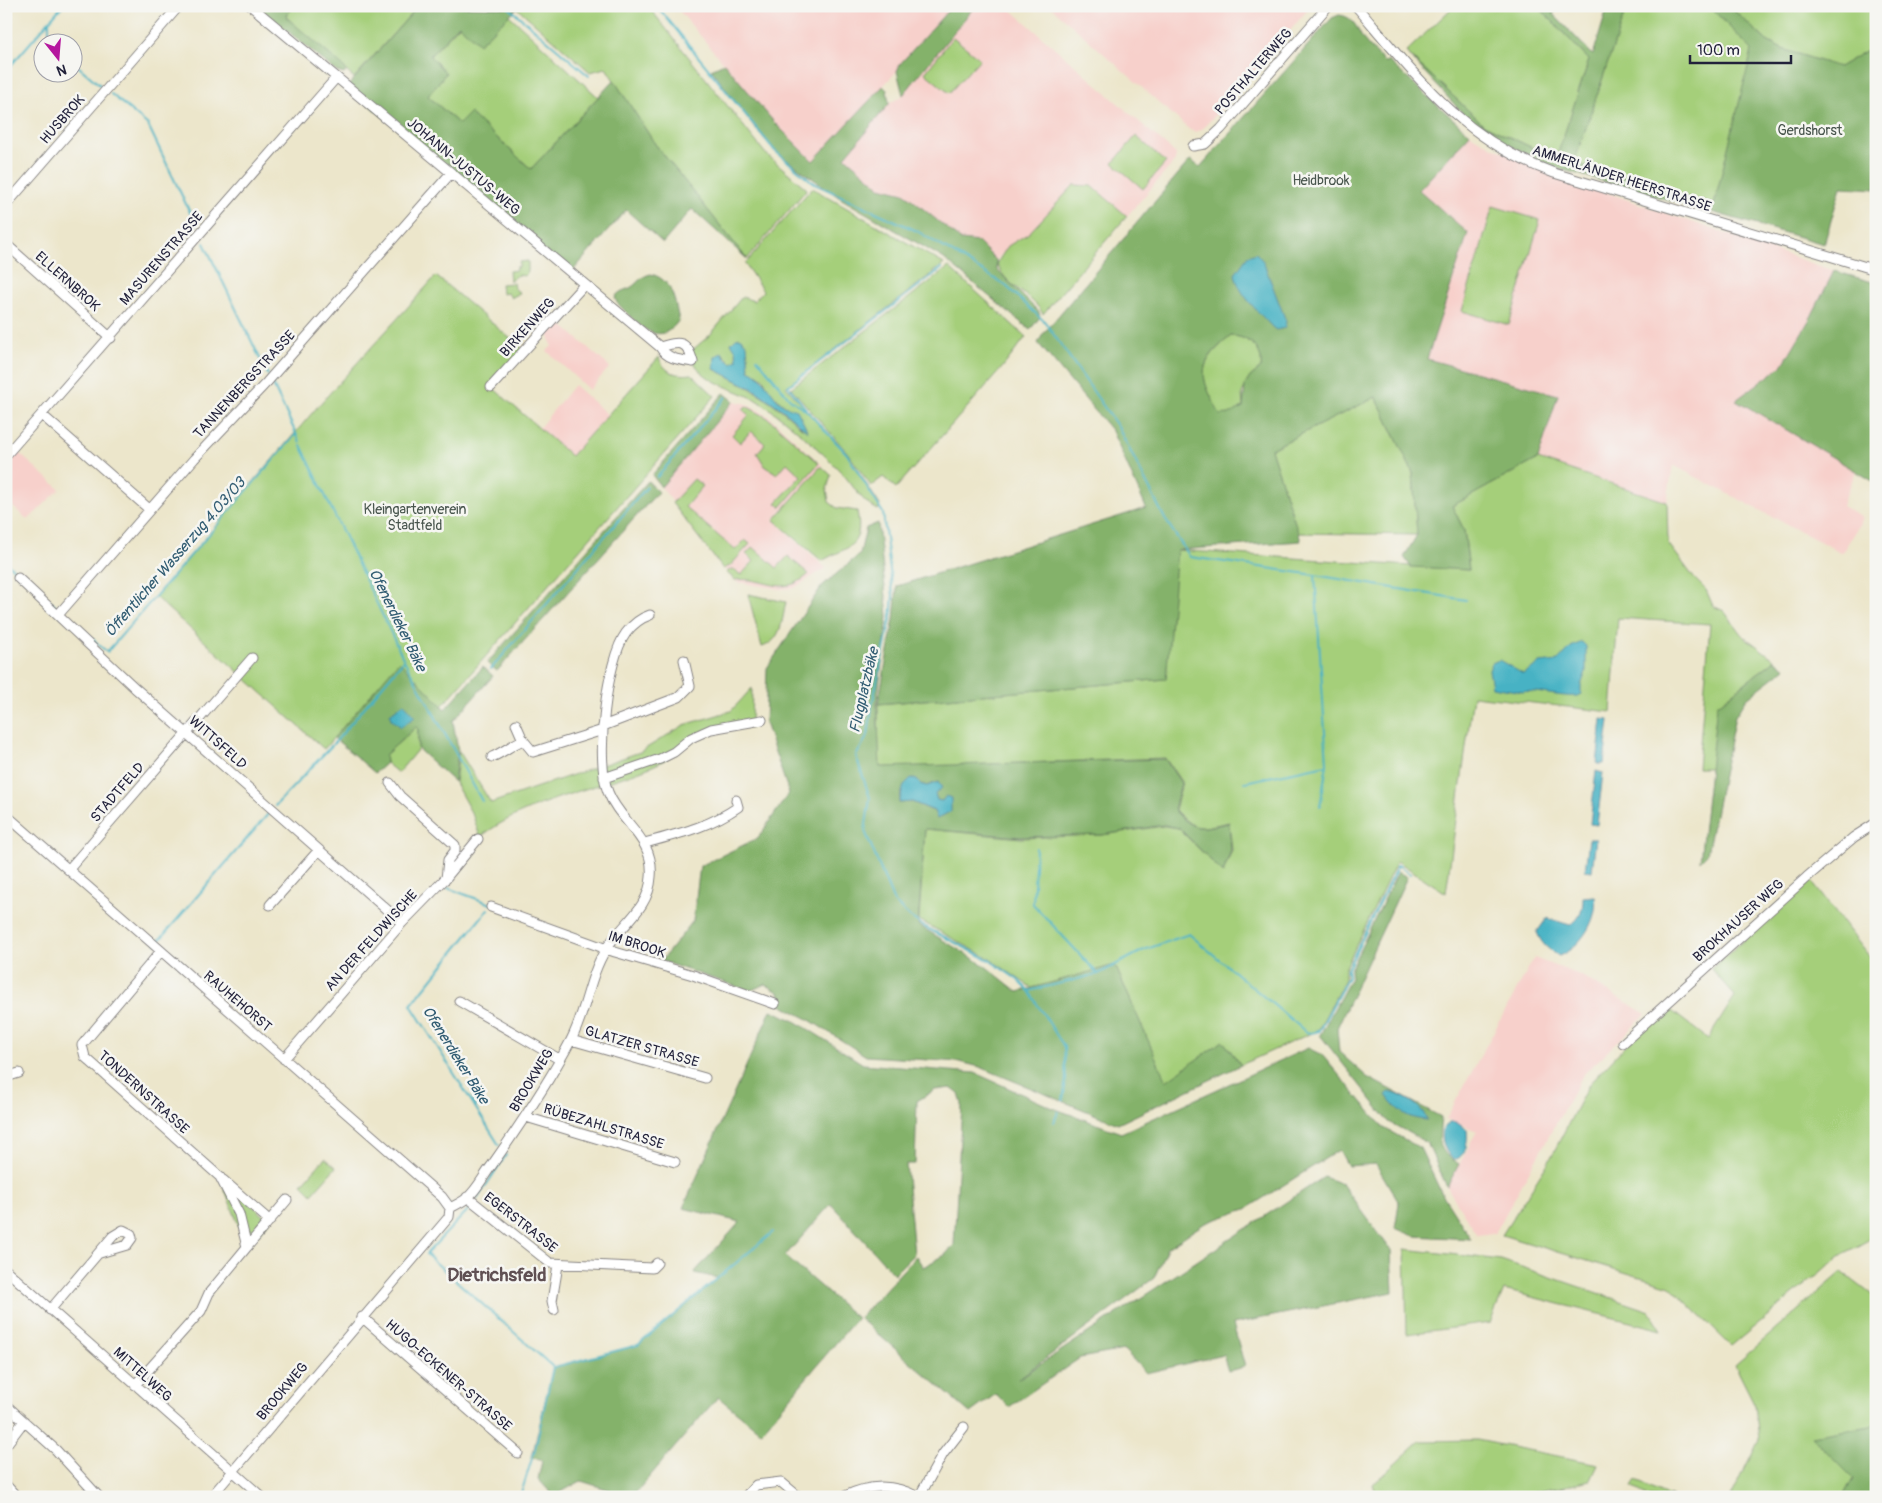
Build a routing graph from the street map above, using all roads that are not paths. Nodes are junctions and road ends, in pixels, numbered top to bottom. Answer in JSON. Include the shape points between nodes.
{"nodes":[{"id":1,"x":178,"y":6,"type":"edge"},
{"id":2,"x":251,"y":6,"type":"edge"},
{"id":3,"x":1321,"y":6,"type":"edge"},
{"id":4,"x":1328,"y":6,"type":"edge"},
{"id":5,"x":1356,"y":6,"type":"edge"},
{"id":6,"x":1320,"y":16,"type":"junction"},
{"id":7,"x":336,"y":78,"type":"junction"},
{"id":8,"x":1193,"y":146,"type":"dead end"},
{"id":9,"x":451,"y":172,"type":"junction"},
{"id":10,"x":6,"y":205,"type":"edge"},
{"id":11,"x":6,"y":244,"type":"edge"},
{"id":12,"x":1876,"y":270,"type":"edge"},
{"id":13,"x":584,"y":285,"type":"junction"},
{"id":14,"x":111,"y":338,"type":"junction"},
{"id":15,"x":660,"y":347,"type":"junction"},
{"id":16,"x":491,"y":387,"type":"dead end"},
{"id":17,"x":42,"y":416,"type":"junction"},
{"id":18,"x":6,"y":455,"type":"edge"},
{"id":19,"x":149,"y":509,"type":"junction"},
{"id":20,"x":18,"y":578,"type":"dead end"},
{"id":21,"x":58,"y":615,"type":"junction"},
{"id":22,"x":650,"y":615,"type":"dead end"},
{"id":23,"x":252,"y":658,"type":"dead end"},
{"id":24,"x":684,"y":660,"type":"dead end"},
{"id":25,"x":762,"y":720,"type":"dead end"},
{"id":26,"x":516,"y":724,"type":"dead end"},
{"id":27,"x":603,"y":728,"type":"junction"},
{"id":28,"x":187,"y":733,"type":"junction"},
{"id":29,"x":523,"y":740,"type":"junction"},
{"id":30,"x":492,"y":758,"type":"dead end"},
{"id":31,"x":604,"y":778,"type":"junction"},
{"id":32,"x":390,"y":783,"type":"dead end"},
{"id":33,"x":736,"y":800,"type":"dead end"},
{"id":34,"x":6,"y":815,"type":"edge"},
{"id":35,"x":1876,"y":823,"type":"edge"},
{"id":36,"x":478,"y":838,"type":"dead end"},
{"id":37,"x":645,"y":844,"type":"junction"},
{"id":38,"x":319,"y":850,"type":"junction"},
{"id":39,"x":69,"y":870,"type":"junction"},
{"id":40,"x":446,"y":880,"type":"junction"},
{"id":41,"x":270,"y":905,"type":"dead end"},
{"id":42,"x":492,"y":907,"type":"dead end"},
{"id":43,"x":402,"y":923,"type":"junction"},
{"id":44,"x":606,"y":949,"type":"junction"},
{"id":45,"x":161,"y":951,"type":"junction"},
{"id":46,"x":459,"y":1001,"type":"dead end"},
{"id":47,"x":775,"y":1004,"type":"dead end"},
{"id":48,"x":571,"y":1040,"type":"junction"},
{"id":49,"x":1623,"y":1043,"type":"dead end"},
{"id":50,"x":284,"y":1059,"type":"junction"},
{"id":51,"x":559,"y":1059,"type":"junction"},
{"id":52,"x":19,"y":1073,"type":"dead end"},
{"id":53,"x":6,"y":1077,"type":"edge"},
{"id":54,"x":705,"y":1078,"type":"dead end"},
{"id":55,"x":526,"y":1117,"type":"junction"},
{"id":56,"x":675,"y":1162,"type":"dead end"},
{"id":57,"x":220,"y":1177,"type":"junction"},
{"id":58,"x":467,"y":1197,"type":"junction"},
{"id":59,"x":286,"y":1200,"type":"dead end"},
{"id":60,"x":450,"y":1208,"type":"junction"},
{"id":61,"x":270,"y":1221,"type":"junction"},
{"id":62,"x":247,"y":1247,"type":"junction"},
{"id":63,"x":100,"y":1253,"type":"dead end"},
{"id":64,"x":657,"y":1263,"type":"dead end"},
{"id":65,"x":558,"y":1265,"type":"junction"},
{"id":66,"x":6,"y":1270,"type":"edge"},
{"id":67,"x":50,"y":1310,"type":"junction"},
{"id":68,"x":554,"y":1310,"type":"dead end"},
{"id":69,"x":362,"y":1317,"type":"junction"},
{"id":70,"x":135,"y":1385,"type":"junction"},
{"id":71,"x":6,"y":1405,"type":"edge"},
{"id":72,"x":24,"y":1421,"type":"junction"},
{"id":73,"x":964,"y":1427,"type":"dead end"},
{"id":74,"x":6,"y":1446,"type":"edge"},
{"id":75,"x":518,"y":1453,"type":"dead end"},
{"id":76,"x":232,"y":1472,"type":"junction"},
{"id":77,"x":6,"y":1485,"type":"edge"},
{"id":78,"x":93,"y":1495,"type":"edge"},
{"id":79,"x":17,"y":1497,"type":"edge"},
{"id":80,"x":211,"y":1497,"type":"edge"},
{"id":81,"x":262,"y":1497,"type":"edge"},
{"id":82,"x":745,"y":1497,"type":"edge"},
{"id":83,"x":799,"y":1497,"type":"edge"},
{"id":84,"x":843,"y":1497,"type":"edge"},
{"id":85,"x":919,"y":1497,"type":"edge"}],
"edges":[{"from":1,"to":10,"type":"street","name":"HUSBROK"},
{"from":2,"to":7,"type":"street","name":"JOHANN-JUSTUS-WEG"},
{"from":3,"to":6,"type":"street"},
{"from":4,"to":6,"type":"street","name":"POSTHALTERWEG"},
{"from":5,"to":12,"type":"street","name":"AMMERLÄNDER HEERSTRASSE","via":[[1457,117],[1490,143],[1520,159],[1554,173]]},
{"from":6,"to":8,"type":"street","name":"POSTHALTERWEG","via":[[1221,130],[1205,144]]},
{"from":7,"to":9,"type":"street","name":"JOHANN-JUSTUS-WEG"},
{"from":7,"to":14,"type":"street","name":"MASURENSTRASSE"},
{"from":9,"to":13,"type":"street","name":"JOHANN-JUSTUS-WEG"},
{"from":9,"to":19,"type":"street","name":"TANNENBERGSTRASSE","via":[[267,382]]},
{"from":11,"to":14,"type":"street","name":"ELLERNBROK"},
{"from":13,"to":15,"type":"street","name":"JOHANN-JUSTUS-WEG"},
{"from":13,"to":16,"type":"street","name":"BIRKENWEG"},
{"from":14,"to":17,"type":"street","name":"MASURENSTRASSE"},
{"from":15,"to":15,"type":"street","name":"JOHANN-JUSTUS-WEG","via":[[670,358],[693,362],[684,344]]},
{"from":17,"to":18,"type":"street","name":"MASURENSTRASSE"},
{"from":17,"to":19,"type":"street"},
{"from":19,"to":21,"type":"street","name":"TANNENBERGSTRASSE"},
{"from":20,"to":21,"type":"street","name":"WITTSFELD"},
{"from":21,"to":28,"type":"street","name":"WITTSFELD"},
{"from":22,"to":27,"type":"street","name":"BROOKWEG","via":[[641,618],[625,633],[610,681]]},
{"from":23,"to":28,"type":"street"},
{"from":24,"to":27,"type":"street","via":[[690,686],[679,697]]},
{"from":25,"to":31,"type":"street","via":[[711,729],[660,759]]},
{"from":26,"to":29,"type":"street"},
{"from":27,"to":29,"type":"street","via":[[533,752]]},
{"from":27,"to":31,"type":"street","name":"BROOKWEG"},
{"from":28,"to":38,"type":"street","name":"WITTSFELD"},
{"from":28,"to":39,"type":"street","name":"STADTFELD"},
{"from":29,"to":30,"type":"street"},
{"from":31,"to":37,"type":"street","name":"BROOKWEG","via":[[613,803]]},
{"from":32,"to":40,"type":"street","via":[[400,796],[455,845],[455,851],[448,860]]},
{"from":33,"to":37,"type":"street","via":[[738,807],[721,818]]},
{"from":34,"to":39,"type":"street","name":"RAUHEHORST"},
{"from":35,"to":49,"type":"street","name":"BROKHAUSER WEG","via":[[1854,836]]},
{"from":36,"to":40,"type":"street","name":"AN DER FELDWISCHE"},
{"from":37,"to":44,"type":"street","name":"BROOKWEG","via":[[652,871],[646,899]]},
{"from":38,"to":41,"type":"street"},
{"from":38,"to":43,"type":"street","name":"WITTSFELD"},
{"from":39,"to":45,"type":"street","name":"RAUHEHORST"},
{"from":40,"to":43,"type":"street","name":"AN DER FELDWISCHE"},
{"from":42,"to":44,"type":"street","name":"IM BROOK"},
{"from":43,"to":50,"type":"street","name":"AN DER FELDWISCHE"},
{"from":44,"to":47,"type":"street","name":"IM BROOK"},
{"from":44,"to":48,"type":"street","name":"BROOKWEG"},
{"from":45,"to":50,"type":"street","name":"RAUHEHORST"},
{"from":45,"to":57,"type":"street","name":"TONDERNSTRASSE","via":[[82,1045],[82,1052]]},
{"from":46,"to":51,"type":"street"},
{"from":48,"to":51,"type":"street","name":"BROOKWEG"},
{"from":48,"to":54,"type":"street","name":"GLATZER STRASSE"},
{"from":50,"to":60,"type":"street","name":"RAUHEHORST","via":[[442,1197]]},
{"from":51,"to":55,"type":"street","name":"BROOKWEG"},
{"from":52,"to":53,"type":"street"},
{"from":55,"to":56,"type":"street","name":"RÜBEZAHLSTRASSE"},
{"from":55,"to":58,"type":"street","name":"BROOKWEG"},
{"from":57,"to":61,"type":"street","name":"TONDERNSTRASSE"},
{"from":57,"to":62,"type":"street","name":"TONDERNSTRASSE","via":[[239,1214]]},
{"from":58,"to":60,"type":"street","name":"BROOKWEG"},
{"from":58,"to":65,"type":"street","name":"EGERSTRASSE","via":[[550,1264]]},
{"from":59,"to":61,"type":"street"},
{"from":60,"to":69,"type":"street","name":"BROOKWEG","via":[[449,1217]]},
{"from":61,"to":62,"type":"street"},
{"from":62,"to":70,"type":"street","via":[[209,1293],[200,1312]]},
{"from":63,"to":67,"type":"street"},
{"from":64,"to":65,"type":"street","name":"EGERSTRASSE","via":[[652,1268]]},
{"from":65,"to":68,"type":"street","name":"EGERSTRASSE","via":[[552,1301]]},
{"from":66,"to":67,"type":"street","name":"MITTELWEG"},
{"from":67,"to":70,"type":"street","name":"MITTELWEG"},
{"from":69,"to":75,"type":"street","name":"HUGO-ECKENER-STRASSE"},
{"from":69,"to":76,"type":"street","name":"BROOKWEG"},
{"from":70,"to":76,"type":"street","name":"MITTELWEG"},
{"from":71,"to":72,"type":"street"},
{"from":72,"to":74,"type":"street"},
{"from":72,"to":78,"type":"street","via":[[56,1450]]},
{"from":73,"to":85,"type":"street","via":[[943,1454]]},
{"from":76,"to":80,"type":"street","name":"BROOKWEG"},
{"from":76,"to":81,"type":"street","name":"MITTELWEG"},
{"from":77,"to":79,"type":"street"},
{"from":82,"to":83,"type":"street","via":[[756,1485],[781,1482]]},
{"from":84,"to":85,"type":"street","via":[[880,1487],[904,1489]]}]}
